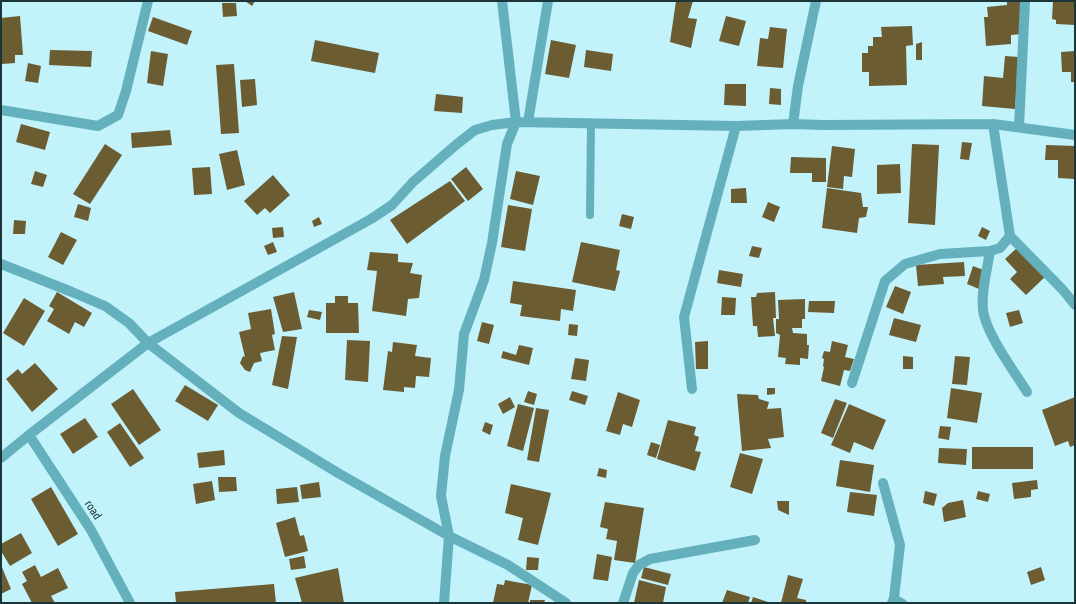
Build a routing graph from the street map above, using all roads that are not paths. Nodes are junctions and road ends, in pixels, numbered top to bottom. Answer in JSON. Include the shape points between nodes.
{"nodes":[{"id":1,"x":148,"y":1,"type":"edge"},
{"id":2,"x":502,"y":1,"type":"edge"},
{"id":3,"x":548,"y":1,"type":"edge"},
{"id":4,"x":816,"y":1,"type":"edge"},
{"id":5,"x":1025,"y":1,"type":"edge"},
{"id":6,"x":1,"y":110,"type":"edge"},
{"id":7,"x":516,"y":122,"type":"junction"},
{"id":8,"x":528,"y":122,"type":"junction"},
{"id":9,"x":591,"y":123,"type":"junction"},
{"id":10,"x":793,"y":124,"type":"junction"},
{"id":11,"x":993,"y":124,"type":"junction"},
{"id":12,"x":736,"y":126,"type":"junction"},
{"id":13,"x":1019,"y":127,"type":"junction"},
{"id":14,"x":1075,"y":135,"type":"edge"},
{"id":15,"x":590,"y":215,"type":"dead end"},
{"id":16,"x":1010,"y":236,"type":"junction"},
{"id":17,"x":990,"y":252,"type":"junction"},
{"id":18,"x":1,"y":264,"type":"edge"},
{"id":19,"x":1075,"y":305,"type":"edge"},
{"id":20,"x":148,"y":343,"type":"junction"},
{"id":21,"x":852,"y":383,"type":"dead end"},
{"id":22,"x":692,"y":389,"type":"dead end"},
{"id":23,"x":1027,"y":392,"type":"dead end"},
{"id":24,"x":29,"y":434,"type":"junction"},
{"id":25,"x":1,"y":458,"type":"edge"},
{"id":26,"x":883,"y":483,"type":"dead end"},
{"id":27,"x":449,"y":536,"type":"junction"},
{"id":28,"x":755,"y":540,"type":"dead end"},
{"id":29,"x":896,"y":601,"type":"edge"},
{"id":30,"x":130,"y":603,"type":"edge"},
{"id":31,"x":444,"y":603,"type":"edge"},
{"id":32,"x":566,"y":603,"type":"edge"},
{"id":33,"x":623,"y":603,"type":"edge"}],
"edges":[{"from":1,"to":6,"type":"street","via":[[118,115],[98,126]]},
{"from":2,"to":7,"type":"street"},
{"from":3,"to":8,"type":"street"},
{"from":4,"to":10,"type":"street","via":[[798,86]]},
{"from":5,"to":13,"type":"street"},
{"from":7,"to":8,"type":"street"},
{"from":7,"to":20,"type":"street","via":[[475,130],[413,182],[392,205],[371,219]]},
{"from":7,"to":27,"type":"street","via":[[507,144],[484,280],[464,334],[459,390],[445,456],[441,496]]},
{"from":8,"to":9,"type":"street"},
{"from":9,"to":12,"type":"street"},
{"from":9,"to":15,"type":"lane"},
{"from":10,"to":11,"type":"street"},
{"from":10,"to":12,"type":"street"},
{"from":11,"to":13,"type":"street"},
{"from":11,"to":16,"type":"street"},
{"from":12,"to":22,"type":"street","via":[[684,318]]},
{"from":13,"to":14,"type":"street"},
{"from":16,"to":17,"type":"street","via":[[1000,248]]},
{"from":16,"to":19,"type":"street"},
{"from":17,"to":21,"type":"street","via":[[940,254],[905,264],[885,281]]},
{"from":17,"to":23,"type":"street","via":[[983,312],[992,337]]},
{"from":18,"to":20,"type":"street","via":[[105,306],[129,323]]},
{"from":20,"to":24,"type":"street"},
{"from":20,"to":27,"type":"street","via":[[239,413]]},
{"from":24,"to":25,"type":"street"},
{"from":24,"to":30,"type":"street","name":"road","via":[[90,530]]},
{"from":26,"to":29,"type":"street","via":[[900,545]]},
{"from":27,"to":31,"type":"street"},
{"from":27,"to":32,"type":"street","via":[[508,565]]},
{"from":28,"to":33,"type":"street","via":[[650,559],[639,564],[633,573]]}]}
